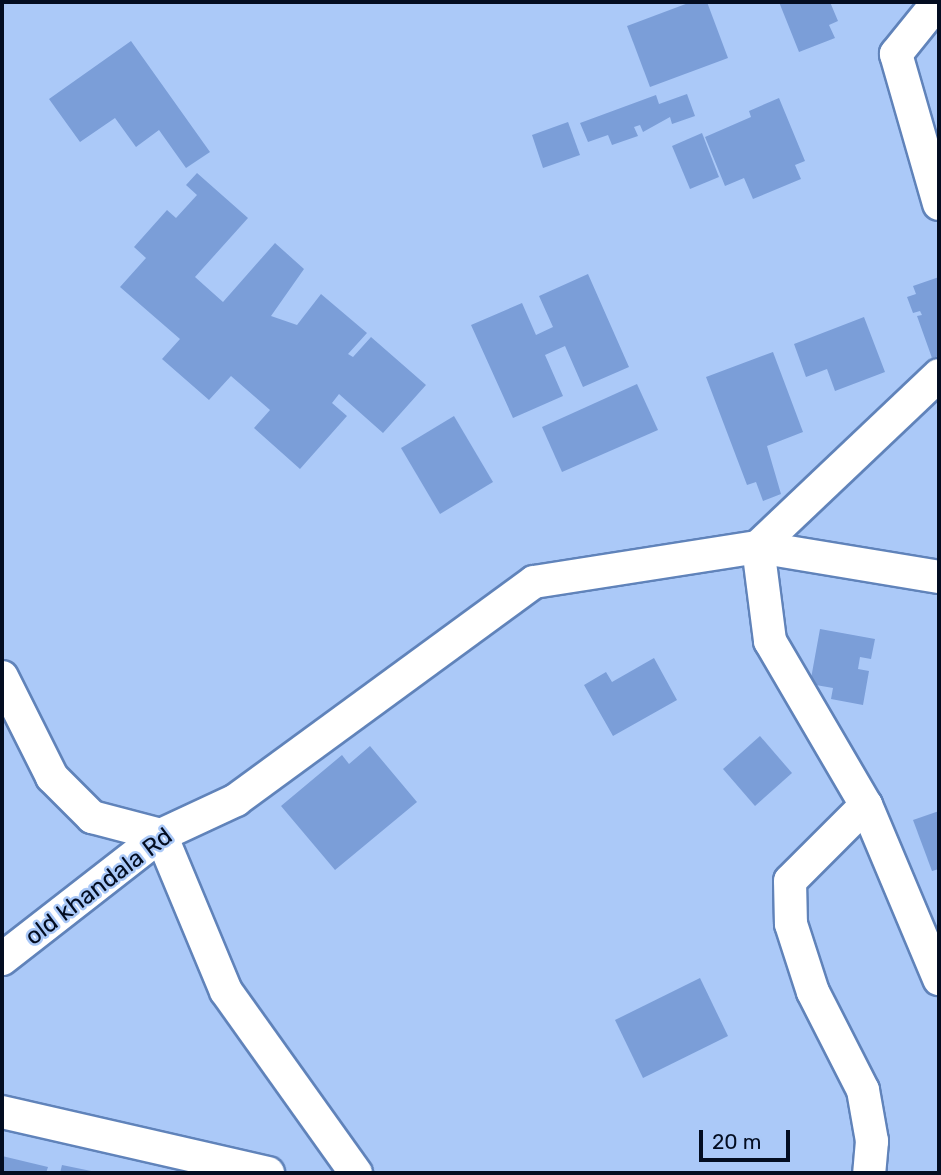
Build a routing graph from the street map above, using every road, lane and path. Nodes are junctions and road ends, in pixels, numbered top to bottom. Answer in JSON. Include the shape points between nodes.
{"nodes":[{"id":1,"x":938,"y":2,"type":"edge"},
{"id":2,"x":939,"y":204,"type":"edge"},
{"id":3,"x":939,"y":375,"type":"edge"},
{"id":4,"x":758,"y":547,"type":"junction"},
{"id":5,"x":939,"y":577,"type":"edge"},
{"id":6,"x":2,"y":677,"type":"edge"},
{"id":7,"x":866,"y":805,"type":"junction"},
{"id":8,"x":161,"y":835,"type":"junction"},
{"id":9,"x":2,"y":959,"type":"edge"},
{"id":10,"x":939,"y":979,"type":"edge"},
{"id":11,"x":2,"y":1112,"type":"edge"},
{"id":12,"x":268,"y":1173,"type":"edge"},
{"id":13,"x":356,"y":1173,"type":"edge"},
{"id":14,"x":869,"y":1173,"type":"edge"}],
"edges":[{"from":1,"to":2,"type":"street","via":[[896,54]]},
{"from":3,"to":4,"type":"street"},
{"from":4,"to":5,"type":"street","name":"old khandala Rd"},
{"from":4,"to":7,"type":"street","via":[[770,641]]},
{"from":4,"to":8,"type":"street","name":"old khandala Rd","via":[[534,582],[236,800]]},
{"from":6,"to":8,"type":"street","via":[[52,777],[92,817]]},
{"from":7,"to":10,"type":"street"},
{"from":7,"to":14,"type":"street","via":[[790,881],[791,924],[813,992],[863,1090],[872,1141]]},
{"from":8,"to":9,"type":"street","name":"old khandala Rd"},
{"from":8,"to":13,"type":"street","via":[[226,990]]},
{"from":11,"to":12,"type":"street"}]}
